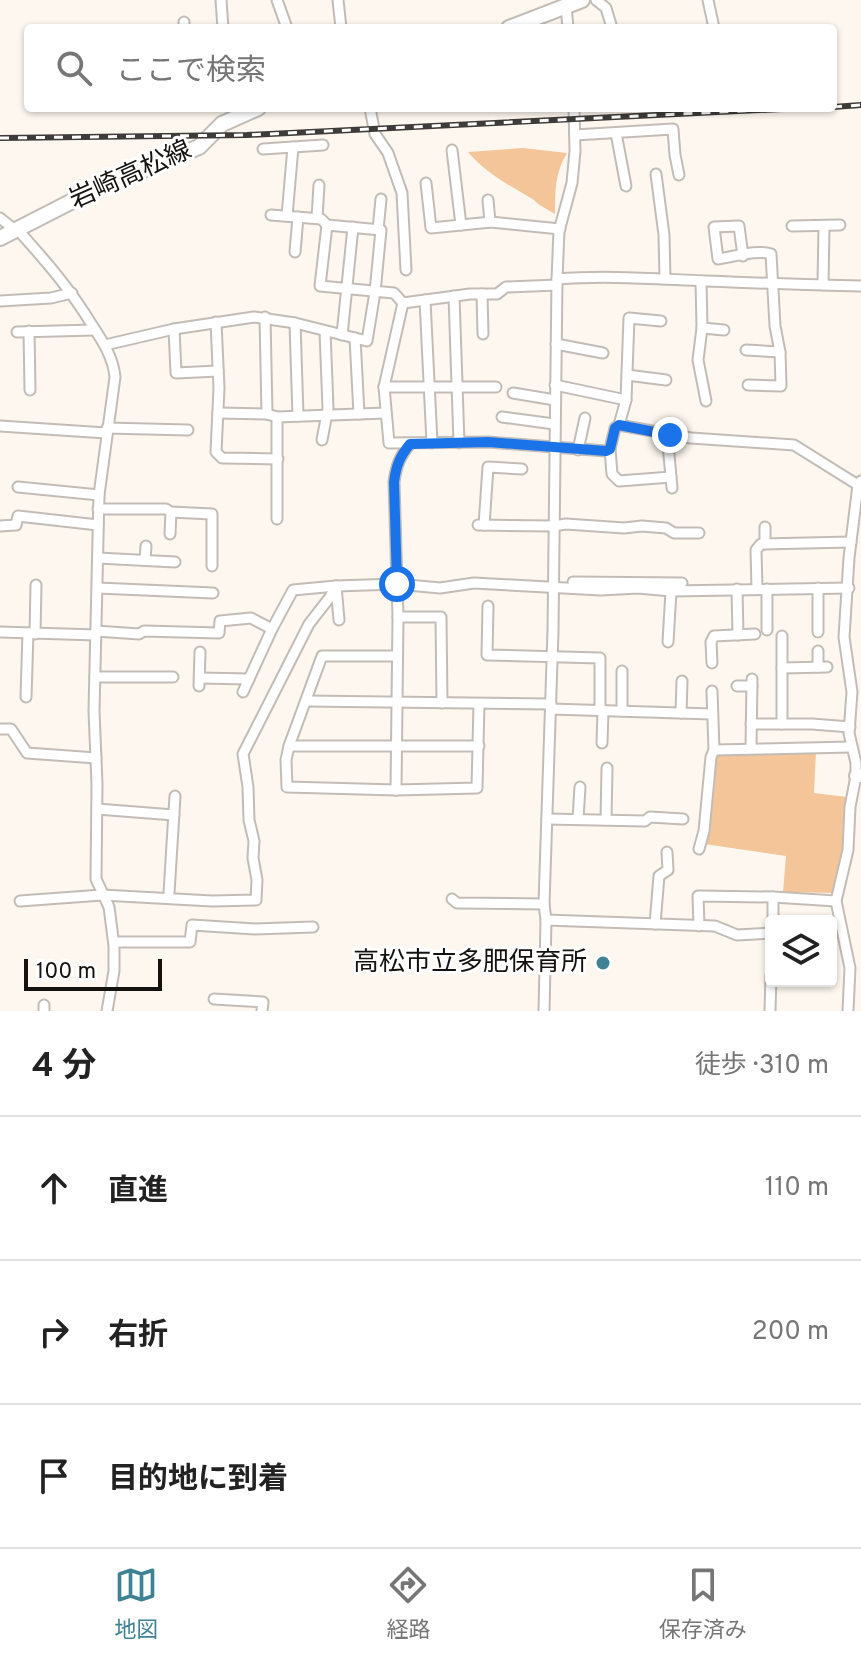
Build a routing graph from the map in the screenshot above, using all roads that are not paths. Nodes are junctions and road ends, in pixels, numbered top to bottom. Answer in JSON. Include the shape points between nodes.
{"nodes":[{"id":1,"x":221,"y":0,"type":"edge"},
{"id":2,"x":277,"y":0,"type":"edge"},
{"id":3,"x":338,"y":0,"type":"edge"},
{"id":4,"x":596,"y":0,"type":"edge"},
{"id":5,"x":708,"y":0,"type":"edge"},
{"id":6,"x":571,"y":3,"type":"edge"},
{"id":7,"x":223,"y":24,"type":"edge"},
{"id":8,"x":286,"y":24,"type":"edge"},
{"id":9,"x":341,"y":24,"type":"edge"},
{"id":10,"x":519,"y":24,"type":"edge"},
{"id":11,"x":568,"y":24,"type":"edge"},
{"id":12,"x":610,"y":24,"type":"edge"},
{"id":13,"x":713,"y":24,"type":"edge"},
{"id":14,"x":371,"y":112,"type":"edge"},
{"id":15,"x":574,"y":112,"type":"edge"},
{"id":16,"x":234,"y":113,"type":"edge"},
{"id":17,"x":616,"y":133,"type":"junction"},
{"id":18,"x":575,"y":135,"type":"junction"},
{"id":19,"x":323,"y":145,"type":"dead end"},
{"id":20,"x":293,"y":147,"type":"junction"},
{"id":21,"x":263,"y":149,"type":"dead end"},
{"id":22,"x":452,"y":150,"type":"dead end"},
{"id":23,"x":656,"y":174,"type":"dead end"},
{"id":24,"x":679,"y":175,"type":"dead end"},
{"id":25,"x":426,"y":183,"type":"dead end"},
{"id":26,"x":319,"y":185,"type":"dead end"},
{"id":27,"x":626,"y":186,"type":"dead end"},
{"id":28,"x":381,"y":199,"type":"dead end"},
{"id":29,"x":488,"y":200,"type":"dead end"},
{"id":30,"x":271,"y":215,"type":"dead end"},
{"id":31,"x":292,"y":217,"type":"junction"},
{"id":32,"x":0,"y":218,"type":"edge"},
{"id":33,"x":317,"y":218,"type":"junction"},
{"id":34,"x":490,"y":222,"type":"junction"},
{"id":35,"x":327,"y":225,"type":"junction"},
{"id":36,"x":461,"y":225,"type":"junction"},
{"id":37,"x":840,"y":225,"type":"dead end"},
{"id":38,"x":792,"y":226,"type":"dead end"},
{"id":39,"x":824,"y":226,"type":"junction"},
{"id":40,"x":353,"y":227,"type":"junction"},
{"id":41,"x":560,"y":229,"type":"junction"},
{"id":42,"x":16,"y":230,"type":"junction"},
{"id":43,"x":378,"y":230,"type":"junction"},
{"id":44,"x":0,"y":238,"type":"edge"},
{"id":45,"x":295,"y":252,"type":"dead end"},
{"id":46,"x":743,"y":256,"type":"junction"},
{"id":47,"x":406,"y":270,"type":"dead end"},
{"id":48,"x":665,"y":278,"type":"junction"},
{"id":49,"x":701,"y":281,"type":"junction"},
{"id":50,"x":557,"y":282,"type":"junction"},
{"id":51,"x":774,"y":283,"type":"junction"},
{"id":52,"x":823,"y":285,"type":"junction"},
{"id":53,"x":861,"y":286,"type":"edge"},
{"id":54,"x":347,"y":289,"type":"junction"},
{"id":55,"x":375,"y":292,"type":"junction"},
{"id":56,"x":72,"y":293,"type":"junction"},
{"id":57,"x":482,"y":294,"type":"junction"},
{"id":58,"x":454,"y":296,"type":"junction"},
{"id":59,"x":425,"y":300,"type":"junction"},
{"id":60,"x":0,"y":301,"type":"edge"},
{"id":61,"x":403,"y":303,"type":"junction"},
{"id":62,"x":265,"y":317,"type":"junction"},
{"id":63,"x":661,"y":321,"type":"dead end"},
{"id":64,"x":216,"y":322,"type":"junction"},
{"id":65,"x":295,"y":323,"type":"junction"},
{"id":66,"x":702,"y":328,"type":"junction"},
{"id":67,"x":174,"y":329,"type":"junction"},
{"id":68,"x":95,"y":330,"type":"junction"},
{"id":69,"x":724,"y":330,"type":"dead end"},
{"id":70,"x":29,"y":331,"type":"junction"},
{"id":71,"x":325,"y":331,"type":"junction"},
{"id":72,"x":17,"y":332,"type":"dead end"},
{"id":73,"x":483,"y":334,"type":"dead end"},
{"id":74,"x":342,"y":335,"type":"junction"},
{"id":75,"x":355,"y":338,"type":"junction"},
{"id":76,"x":556,"y":344,"type":"junction"},
{"id":77,"x":105,"y":345,"type":"junction"},
{"id":78,"x":746,"y":350,"type":"dead end"},
{"id":79,"x":780,"y":352,"type":"junction"},
{"id":80,"x":603,"y":353,"type":"dead end"},
{"id":81,"x":218,"y":371,"type":"junction"},
{"id":82,"x":627,"y":375,"type":"junction"},
{"id":83,"x":666,"y":380,"type":"dead end"},
{"id":84,"x":555,"y":385,"type":"junction"},
{"id":85,"x":748,"y":385,"type":"dead end"},
{"id":86,"x":457,"y":386,"type":"junction"},
{"id":87,"x":384,"y":387,"type":"junction"},
{"id":88,"x":429,"y":387,"type":"junction"},
{"id":89,"x":496,"y":387,"type":"dead end"},
{"id":90,"x":30,"y":390,"type":"dead end"},
{"id":91,"x":513,"y":393,"type":"dead end"},
{"id":92,"x":555,"y":400,"type":"junction"},
{"id":93,"x":626,"y":400,"type":"junction"},
{"id":94,"x":706,"y":401,"type":"dead end"},
{"id":95,"x":218,"y":413,"type":"junction"},
{"id":96,"x":386,"y":413,"type":"junction"},
{"id":97,"x":359,"y":414,"type":"junction"},
{"id":98,"x":272,"y":415,"type":"junction"},
{"id":99,"x":326,"y":415,"type":"junction"},
{"id":100,"x":298,"y":416,"type":"junction"},
{"id":101,"x":502,"y":417,"type":"dead end"},
{"id":102,"x":585,"y":418,"type":"dead end"},
{"id":103,"x":554,"y":424,"type":"junction"},
{"id":104,"x":619,"y":425,"type":"junction"},
{"id":105,"x":0,"y":426,"type":"edge"},
{"id":106,"x":106,"y":430,"type":"junction"},
{"id":107,"x":188,"y":430,"type":"dead end"},
{"id":108,"x":670,"y":435,"type":"junction"},
{"id":109,"x":322,"y":440,"type":"dead end"},
{"id":110,"x":432,"y":443,"type":"junction"},
{"id":111,"x":459,"y":443,"type":"junction"},
{"id":112,"x":410,"y":444,"type":"junction"},
{"id":113,"x":554,"y":448,"type":"junction"},
{"id":114,"x":610,"y":449,"type":"junction"},
{"id":115,"x":578,"y":450,"type":"junction"},
{"id":116,"x":278,"y":459,"type":"junction"},
{"id":117,"x":522,"y":469,"type":"dead end"},
{"id":118,"x":671,"y":477,"type":"junction"},
{"id":119,"x":860,"y":483,"type":"edge"},
{"id":120,"x":18,"y":487,"type":"dead end"},
{"id":121,"x":672,"y":488,"type":"dead end"},
{"id":122,"x":99,"y":495,"type":"junction"},
{"id":123,"x":98,"y":509,"type":"junction"},
{"id":124,"x":171,"y":512,"type":"junction"},
{"id":125,"x":277,"y":519,"type":"dead end"},
{"id":126,"x":98,"y":525,"type":"junction"},
{"id":127,"x":0,"y":526,"type":"edge"},
{"id":128,"x":553,"y":526,"type":"junction"},
{"id":129,"x":765,"y":527,"type":"dead end"},
{"id":130,"x":699,"y":533,"type":"dead end"},
{"id":131,"x":170,"y":534,"type":"dead end"},
{"id":132,"x":851,"y":542,"type":"junction"},
{"id":133,"x":765,"y":544,"type":"junction"},
{"id":134,"x":146,"y":546,"type":"dead end"},
{"id":135,"x":98,"y":558,"type":"junction"},
{"id":136,"x":145,"y":560,"type":"junction"},
{"id":137,"x":175,"y":562,"type":"dead end"},
{"id":138,"x":212,"y":566,"type":"dead end"},
{"id":139,"x":553,"y":583,"type":"junction"},
{"id":140,"x":682,"y":583,"type":"dead end"},
{"id":141,"x":397,"y":584,"type":"junction"},
{"id":142,"x":36,"y":585,"type":"dead end"},
{"id":143,"x":336,"y":586,"type":"junction"},
{"id":144,"x":98,"y":588,"type":"junction"},
{"id":145,"x":818,"y":588,"type":"junction"},
{"id":146,"x":849,"y":588,"type":"junction"},
{"id":147,"x":737,"y":589,"type":"junction"},
{"id":148,"x":762,"y":589,"type":"junction"},
{"id":149,"x":671,"y":591,"type":"junction"},
{"id":150,"x":212,"y":593,"type":"dead end"},
{"id":151,"x":488,"y":606,"type":"dead end"},
{"id":152,"x":398,"y":617,"type":"junction"},
{"id":153,"x":339,"y":620,"type":"dead end"},
{"id":154,"x":272,"y":629,"type":"junction"},
{"id":155,"x":767,"y":630,"type":"dead end"},
{"id":156,"x":0,"y":632,"type":"edge"},
{"id":157,"x":818,"y":632,"type":"dead end"},
{"id":158,"x":96,"y":633,"type":"junction"},
{"id":159,"x":32,"y":634,"type":"junction"},
{"id":160,"x":755,"y":634,"type":"dead end"},
{"id":161,"x":738,"y":635,"type":"junction"},
{"id":162,"x":782,"y":636,"type":"dead end"},
{"id":163,"x":668,"y":642,"type":"dead end"},
{"id":164,"x":818,"y":651,"type":"dead end"},
{"id":165,"x":200,"y":652,"type":"dead end"},
{"id":166,"x":397,"y":656,"type":"junction"},
{"id":167,"x":552,"y":656,"type":"junction"},
{"id":168,"x":712,"y":663,"type":"dead end"},
{"id":169,"x":782,"y":668,"type":"junction"},
{"id":170,"x":622,"y":671,"type":"dead end"},
{"id":171,"x":95,"y":677,"type":"junction"},
{"id":172,"x":173,"y":677,"type":"dead end"},
{"id":173,"x":249,"y":679,"type":"junction"},
{"id":174,"x":682,"y":681,"type":"dead end"},
{"id":175,"x":737,"y":686,"type":"dead end"},
{"id":176,"x":712,"y":691,"type":"dead end"},
{"id":177,"x":243,"y":692,"type":"dead end"},
{"id":178,"x":26,"y":697,"type":"dead end"},
{"id":179,"x":306,"y":701,"type":"junction"},
{"id":180,"x":398,"y":703,"type":"junction"},
{"id":181,"x":442,"y":703,"type":"junction"},
{"id":182,"x":479,"y":704,"type":"junction"},
{"id":183,"x":551,"y":707,"type":"junction"},
{"id":184,"x":602,"y":711,"type":"junction"},
{"id":185,"x":622,"y":711,"type":"junction"},
{"id":186,"x":681,"y":713,"type":"junction"},
{"id":187,"x":712,"y":714,"type":"junction"},
{"id":188,"x":751,"y":724,"type":"junction"},
{"id":189,"x":782,"y":724,"type":"junction"},
{"id":190,"x":850,"y":727,"type":"junction"},
{"id":191,"x":0,"y":729,"type":"edge"},
{"id":192,"x":602,"y":743,"type":"dead end"},
{"id":193,"x":289,"y":746,"type":"junction"},
{"id":194,"x":397,"y":746,"type":"junction"},
{"id":195,"x":479,"y":746,"type":"junction"},
{"id":196,"x":851,"y":747,"type":"junction"},
{"id":197,"x":751,"y":748,"type":"junction"},
{"id":198,"x":714,"y":750,"type":"junction"},
{"id":199,"x":96,"y":758,"type":"junction"},
{"id":200,"x":607,"y":768,"type":"dead end"},
{"id":201,"x":859,"y":776,"type":"edge"},
{"id":202,"x":580,"y":787,"type":"dead end"},
{"id":203,"x":396,"y":790,"type":"junction"},
{"id":204,"x":175,"y":796,"type":"dead end"},
{"id":205,"x":97,"y":809,"type":"junction"},
{"id":206,"x":174,"y":815,"type":"junction"},
{"id":207,"x":547,"y":819,"type":"junction"},
{"id":208,"x":578,"y":819,"type":"junction"},
{"id":209,"x":683,"y":819,"type":"dead end"},
{"id":210,"x":606,"y":820,"type":"junction"},
{"id":211,"x":699,"y":849,"type":"dead end"},
{"id":212,"x":667,"y":852,"type":"dead end"},
{"id":213,"x":169,"y":893,"type":"dead end"},
{"id":214,"x":102,"y":895,"type":"junction"},
{"id":215,"x":773,"y":897,"type":"junction"},
{"id":216,"x":452,"y":899,"type":"dead end"},
{"id":217,"x":20,"y":901,"type":"dead end"},
{"id":218,"x":836,"y":901,"type":"junction"},
{"id":219,"x":544,"y":904,"type":"junction"},
{"id":220,"x":773,"y":915,"type":"edge"},
{"id":221,"x":546,"y":920,"type":"junction"},
{"id":222,"x":655,"y":924,"type":"junction"},
{"id":223,"x":699,"y":926,"type":"junction"},
{"id":224,"x":313,"y":927,"type":"dead end"},
{"id":225,"x":765,"y":933,"type":"edge"},
{"id":226,"x":114,"y":942,"type":"junction"},
{"id":227,"x":771,"y":987,"type":"edge"},
{"id":228,"x":214,"y":999,"type":"dead end"},
{"id":229,"x":107,"y":1011,"type":"edge"},
{"id":230,"x":262,"y":1011,"type":"edge"},
{"id":231,"x":544,"y":1011,"type":"edge"},
{"id":232,"x":770,"y":1011,"type":"edge"},
{"id":233,"x":848,"y":1011,"type":"edge"}],
"edges":[{"from":1,"to":7,"type":"street"},
{"from":2,"to":8,"type":"street"},
{"from":3,"to":9,"type":"street"},
{"from":4,"to":12,"type":"street","via":[[606,8]]},
{"from":5,"to":13,"type":"street"},
{"from":6,"to":10,"type":"main road"},
{"from":6,"to":11,"type":"street"},
{"from":14,"to":47,"type":"street","via":[[402,193]]},
{"from":15,"to":18,"type":"street"},
{"from":16,"to":42,"type":"main road","name":"岩崎高松線","via":[[199,147],[92,191]]},
{"from":17,"to":18,"type":"street"},
{"from":17,"to":24,"type":"street","via":[[673,129]]},
{"from":17,"to":27,"type":"street"},
{"from":18,"to":41,"type":"street","via":[[572,183]]},
{"from":19,"to":20,"type":"street"},
{"from":20,"to":21,"type":"street"},
{"from":20,"to":31,"type":"street"},
{"from":22,"to":36,"type":"street"},
{"from":23,"to":48,"type":"street"},
{"from":25,"to":36,"type":"street","via":[[431,228]]},
{"from":26,"to":33,"type":"street"},
{"from":28,"to":43,"type":"street"},
{"from":29,"to":34,"type":"street"},
{"from":30,"to":31,"type":"street"},
{"from":31,"to":33,"type":"street"},
{"from":31,"to":45,"type":"street"},
{"from":32,"to":42,"type":"street"},
{"from":33,"to":35,"type":"street"},
{"from":34,"to":36,"type":"street"},
{"from":34,"to":41,"type":"street"},
{"from":35,"to":40,"type":"street"},
{"from":35,"to":54,"type":"street","via":[[320,286]]},
{"from":37,"to":39,"type":"street"},
{"from":38,"to":39,"type":"street"},
{"from":39,"to":52,"type":"street"},
{"from":40,"to":43,"type":"street"},
{"from":40,"to":54,"type":"street"},
{"from":41,"to":50,"type":"street"},
{"from":42,"to":44,"type":"main road","name":"岩崎高松線"},
{"from":42,"to":56,"type":"street"},
{"from":43,"to":55,"type":"street"},
{"from":46,"to":46,"type":"street","via":[[739,226],[714,227],[718,259]]},
{"from":46,"to":51,"type":"street","via":[[771,254]]},
{"from":48,"to":49,"type":"street"},
{"from":48,"to":50,"type":"street","via":[[589,276]]},
{"from":49,"to":51,"type":"street"},
{"from":49,"to":66,"type":"street"},
{"from":50,"to":57,"type":"street"},
{"from":50,"to":76,"type":"street"},
{"from":51,"to":52,"type":"street"},
{"from":51,"to":79,"type":"street"},
{"from":52,"to":53,"type":"street"},
{"from":54,"to":55,"type":"street"},
{"from":54,"to":74,"type":"street"},
{"from":55,"to":61,"type":"street","via":[[394,293]]},
{"from":55,"to":75,"type":"street","via":[[367,341]]},
{"from":56,"to":60,"type":"street"},
{"from":56,"to":68,"type":"street"},
{"from":57,"to":58,"type":"street"},
{"from":57,"to":73,"type":"street"},
{"from":58,"to":59,"type":"street"},
{"from":58,"to":86,"type":"street"},
{"from":59,"to":61,"type":"street"},
{"from":59,"to":88,"type":"street"},
{"from":61,"to":87,"type":"street"},
{"from":62,"to":64,"type":"street"},
{"from":62,"to":65,"type":"street"},
{"from":62,"to":98,"type":"street"},
{"from":63,"to":82,"type":"street","via":[[629,318]]},
{"from":64,"to":67,"type":"street"},
{"from":64,"to":81,"type":"street"},
{"from":65,"to":71,"type":"street"},
{"from":65,"to":100,"type":"street"},
{"from":66,"to":69,"type":"street"},
{"from":66,"to":94,"type":"street","via":[[698,360]]},
{"from":67,"to":77,"type":"street"},
{"from":67,"to":81,"type":"street","via":[[176,373]]},
{"from":68,"to":70,"type":"street"},
{"from":68,"to":77,"type":"street"},
{"from":70,"to":72,"type":"street"},
{"from":70,"to":90,"type":"street"},
{"from":71,"to":74,"type":"street"},
{"from":71,"to":99,"type":"street"},
{"from":74,"to":75,"type":"street"},
{"from":75,"to":97,"type":"street"},
{"from":76,"to":80,"type":"street"},
{"from":76,"to":84,"type":"street"},
{"from":77,"to":106,"type":"street","via":[[115,377]]},
{"from":78,"to":79,"type":"street"},
{"from":79,"to":85,"type":"street","via":[[781,386]]},
{"from":81,"to":95,"type":"street"},
{"from":82,"to":83,"type":"street"},
{"from":82,"to":93,"type":"street"},
{"from":84,"to":92,"type":"street"},
{"from":84,"to":93,"type":"street"},
{"from":86,"to":88,"type":"street"},
{"from":86,"to":89,"type":"street"},
{"from":86,"to":111,"type":"street"},
{"from":87,"to":88,"type":"street"},
{"from":87,"to":96,"type":"street"},
{"from":88,"to":110,"type":"street"},
{"from":91,"to":92,"type":"street"},
{"from":92,"to":103,"type":"street"},
{"from":93,"to":104,"type":"street"},
{"from":95,"to":98,"type":"street"},
{"from":95,"to":116,"type":"street","via":[[216,452],[222,458]]},
{"from":96,"to":97,"type":"street"},
{"from":96,"to":112,"type":"street","via":[[389,443]]},
{"from":97,"to":99,"type":"street"},
{"from":98,"to":100,"type":"street"},
{"from":98,"to":116,"type":"street"},
{"from":99,"to":100,"type":"street"},
{"from":99,"to":109,"type":"street"},
{"from":101,"to":103,"type":"street"},
{"from":102,"to":115,"type":"street"},
{"from":103,"to":113,"type":"street"},
{"from":104,"to":108,"type":"street"},
{"from":104,"to":114,"type":"street"},
{"from":105,"to":106,"type":"street"},
{"from":106,"to":107,"type":"street"},
{"from":106,"to":122,"type":"street"},
{"from":108,"to":118,"type":"street"},
{"from":108,"to":119,"type":"street","via":[[794,445]]},
{"from":110,"to":111,"type":"street"},
{"from":110,"to":112,"type":"street"},
{"from":111,"to":113,"type":"street"},
{"from":112,"to":141,"type":"street","via":[[401,455],[394,482]]},
{"from":113,"to":115,"type":"street"},
{"from":113,"to":128,"type":"street"},
{"from":114,"to":115,"type":"street"},
{"from":114,"to":118,"type":"street","via":[[612,474],[619,481]]},
{"from":116,"to":125,"type":"street"},
{"from":117,"to":128,"type":"street","via":[[488,467],[481,525]]},
{"from":118,"to":121,"type":"street"},
{"from":119,"to":132,"type":"street"},
{"from":120,"to":122,"type":"street"},
{"from":122,"to":123,"type":"street"},
{"from":123,"to":124,"type":"street"},
{"from":123,"to":126,"type":"street"},
{"from":124,"to":131,"type":"street"},
{"from":124,"to":138,"type":"street","via":[[212,514]]},
{"from":126,"to":127,"type":"street","via":[[18,516],[16,525]]},
{"from":126,"to":135,"type":"street"},
{"from":128,"to":130,"type":"street","via":[[642,526]]},
{"from":128,"to":139,"type":"street"},
{"from":129,"to":133,"type":"street"},
{"from":132,"to":133,"type":"street"},
{"from":132,"to":146,"type":"street"},
{"from":133,"to":148,"type":"street","via":[[756,550]]},
{"from":134,"to":136,"type":"street"},
{"from":135,"to":136,"type":"street"},
{"from":135,"to":144,"type":"street"},
{"from":136,"to":137,"type":"street"},
{"from":139,"to":140,"type":"street"},
{"from":139,"to":141,"type":"street","via":[[440,588]]},
{"from":139,"to":149,"type":"street"},
{"from":139,"to":167,"type":"street"},
{"from":141,"to":143,"type":"street"},
{"from":141,"to":152,"type":"street"},
{"from":142,"to":159,"type":"street"},
{"from":143,"to":153,"type":"street"},
{"from":143,"to":154,"type":"street","via":[[293,590]]},
{"from":143,"to":214,"type":"street","via":[[309,624],[243,754],[256,900]]},
{"from":144,"to":150,"type":"street"},
{"from":144,"to":158,"type":"street"},
{"from":145,"to":146,"type":"street"},
{"from":145,"to":148,"type":"street"},
{"from":145,"to":157,"type":"street"},
{"from":146,"to":190,"type":"street","via":[[844,637],[852,692]]},
{"from":147,"to":148,"type":"street"},
{"from":147,"to":149,"type":"street"},
{"from":147,"to":161,"type":"street"},
{"from":148,"to":155,"type":"street"},
{"from":149,"to":163,"type":"street"},
{"from":151,"to":167,"type":"street","via":[[487,655]]},
{"from":152,"to":166,"type":"street"},
{"from":152,"to":181,"type":"street","via":[[441,617]]},
{"from":154,"to":158,"type":"street","via":[[251,618],[220,621],[219,633]]},
{"from":154,"to":173,"type":"street"},
{"from":156,"to":159,"type":"street"},
{"from":158,"to":159,"type":"street"},
{"from":158,"to":171,"type":"street"},
{"from":159,"to":178,"type":"street"},
{"from":160,"to":161,"type":"street"},
{"from":161,"to":168,"type":"street","via":[[714,636]]},
{"from":162,"to":169,"type":"street"},
{"from":164,"to":169,"type":"street","via":[[822,667]]},
{"from":165,"to":173,"type":"street","via":[[200,682]]},
{"from":166,"to":179,"type":"street","via":[[322,656]]},
{"from":166,"to":180,"type":"street"},
{"from":167,"to":183,"type":"street"},
{"from":167,"to":184,"type":"street","via":[[600,658]]},
{"from":169,"to":189,"type":"street"},
{"from":170,"to":185,"type":"street"},
{"from":171,"to":172,"type":"street"},
{"from":171,"to":199,"type":"street"},
{"from":173,"to":177,"type":"street"},
{"from":174,"to":186,"type":"street"},
{"from":175,"to":188,"type":"street","via":[[752,682]]},
{"from":176,"to":187,"type":"street"},
{"from":179,"to":180,"type":"street"},
{"from":179,"to":193,"type":"street"},
{"from":180,"to":181,"type":"street"},
{"from":180,"to":194,"type":"street"},
{"from":181,"to":182,"type":"street"},
{"from":182,"to":183,"type":"street"},
{"from":182,"to":195,"type":"street"},
{"from":183,"to":184,"type":"street"},
{"from":183,"to":207,"type":"street"},
{"from":184,"to":185,"type":"street"},
{"from":184,"to":192,"type":"street"},
{"from":185,"to":186,"type":"street"},
{"from":186,"to":187,"type":"street"},
{"from":187,"to":198,"type":"street"},
{"from":188,"to":189,"type":"street"},
{"from":188,"to":197,"type":"street"},
{"from":189,"to":190,"type":"street"},
{"from":190,"to":196,"type":"street"},
{"from":191,"to":199,"type":"street","via":[[11,729],[27,753]]},
{"from":193,"to":194,"type":"street"},
{"from":193,"to":203,"type":"street","via":[[287,787]]},
{"from":194,"to":195,"type":"street"},
{"from":194,"to":203,"type":"street"},
{"from":195,"to":203,"type":"street","via":[[477,788]]},
{"from":196,"to":197,"type":"street"},
{"from":196,"to":201,"type":"street"},
{"from":197,"to":198,"type":"street"},
{"from":198,"to":211,"type":"street"},
{"from":199,"to":205,"type":"street"},
{"from":200,"to":210,"type":"street"},
{"from":201,"to":218,"type":"street"},
{"from":202,"to":208,"type":"street"},
{"from":204,"to":206,"type":"street"},
{"from":205,"to":206,"type":"street"},
{"from":205,"to":214,"type":"street","via":[[96,879]]},
{"from":206,"to":213,"type":"street"},
{"from":207,"to":208,"type":"street"},
{"from":207,"to":219,"type":"street"},
{"from":208,"to":210,"type":"street"},
{"from":209,"to":210,"type":"street","via":[[650,817],[645,825]]},
{"from":212,"to":222,"type":"street"},
{"from":214,"to":217,"type":"street"},
{"from":214,"to":226,"type":"street"},
{"from":215,"to":218,"type":"street"},
{"from":215,"to":220,"type":"street"},
{"from":215,"to":223,"type":"street","via":[[698,896]]},
{"from":216,"to":219,"type":"street"},
{"from":218,"to":233,"type":"street","via":[[850,968]]},
{"from":219,"to":221,"type":"street"},
{"from":221,"to":222,"type":"street"},
{"from":221,"to":231,"type":"street"},
{"from":222,"to":223,"type":"street"},
{"from":223,"to":225,"type":"street","via":[[737,935]]},
{"from":224,"to":226,"type":"street","via":[[192,925],[190,942]]},
{"from":226,"to":229,"type":"street"},
{"from":227,"to":232,"type":"street"},
{"from":228,"to":230,"type":"street","via":[[263,1002]]}]}
